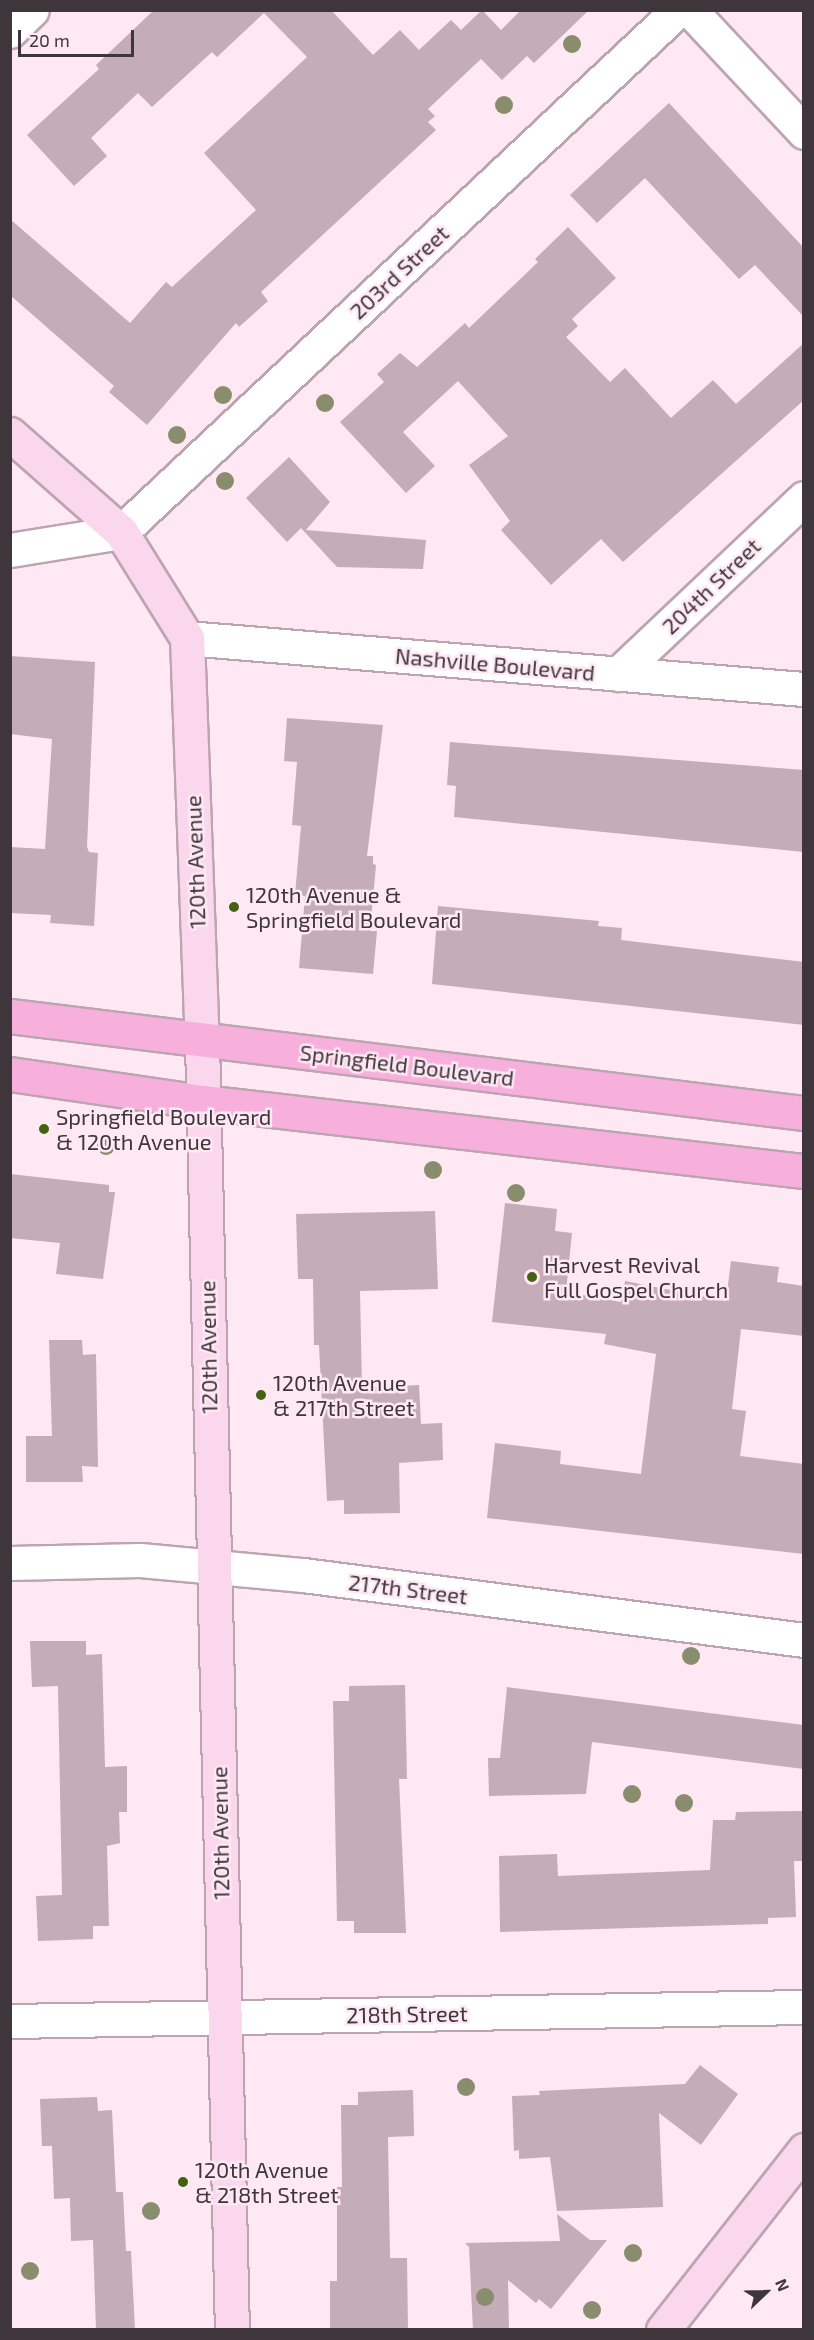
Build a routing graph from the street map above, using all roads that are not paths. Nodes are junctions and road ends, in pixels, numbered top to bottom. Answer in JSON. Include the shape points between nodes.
{"nodes":[{"id":1,"x":32,"y":10,"type":"edge"},
{"id":2,"x":678,"y":10,"type":"edge"},
{"id":3,"x":690,"y":10,"type":"edge"},
{"id":4,"x":10,"y":31,"type":"edge"},
{"id":5,"x":804,"y":132,"type":"edge"},
{"id":6,"x":10,"y":434,"type":"edge"},
{"id":7,"x":804,"y":498,"type":"edge"},
{"id":8,"x":121,"y":532,"type":"junction"},
{"id":9,"x":10,"y":550,"type":"edge"},
{"id":10,"x":187,"y":638,"type":"junction"},
{"id":11,"x":618,"y":674,"type":"junction"},
{"id":12,"x":804,"y":689,"type":"edge"},
{"id":13,"x":10,"y":1016,"type":"edge"},
{"id":14,"x":202,"y":1041,"type":"junction"},
{"id":15,"x":10,"y":1074,"type":"edge"},
{"id":16,"x":202,"y":1101,"type":"junction"},
{"id":17,"x":804,"y":1113,"type":"edge"},
{"id":18,"x":804,"y":1171,"type":"edge"},
{"id":19,"x":10,"y":1563,"type":"edge"},
{"id":20,"x":214,"y":1569,"type":"junction"},
{"id":21,"x":804,"y":1640,"type":"edge"},
{"id":22,"x":804,"y":2007,"type":"edge"},
{"id":23,"x":224,"y":2016,"type":"junction"},
{"id":24,"x":10,"y":2021,"type":"edge"},
{"id":25,"x":804,"y":2150,"type":"edge"},
{"id":26,"x":232,"y":2330,"type":"edge"},
{"id":27,"x":663,"y":2330,"type":"edge"}],
"edges":[{"from":1,"to":4,"type":"street"},
{"from":2,"to":8,"type":"street","name":"203rd Street"},
{"from":3,"to":5,"type":"street"},
{"from":6,"to":8,"type":"street","name":"120th Avenue"},
{"from":7,"to":11,"type":"street","name":"204th Street"},
{"from":8,"to":9,"type":"street"},
{"from":8,"to":10,"type":"street","name":"120th Avenue"},
{"from":10,"to":11,"type":"street","name":"Nashville Boulevard"},
{"from":10,"to":14,"type":"street","name":"120th Avenue"},
{"from":11,"to":12,"type":"street","name":"Nashville Boulevard"},
{"from":13,"to":14,"type":"main road","name":"Springfield Boulevard"},
{"from":14,"to":16,"type":"street","name":"120th Avenue"},
{"from":14,"to":17,"type":"main road","name":"Springfield Boulevard"},
{"from":15,"to":16,"type":"main road"},
{"from":16,"to":18,"type":"main road"},
{"from":16,"to":20,"type":"street","name":"120th Avenue"},
{"from":19,"to":20,"type":"street","name":"217th Street","via":[[140,1560]]},
{"from":20,"to":21,"type":"street","name":"217th Street","via":[[303,1575]]},
{"from":20,"to":23,"type":"street","name":"120th Avenue"},
{"from":22,"to":23,"type":"street","name":"218th Street"},
{"from":23,"to":24,"type":"street","name":"218th Street"},
{"from":23,"to":26,"type":"street","name":"120th Avenue"},
{"from":25,"to":27,"type":"street"}]}
